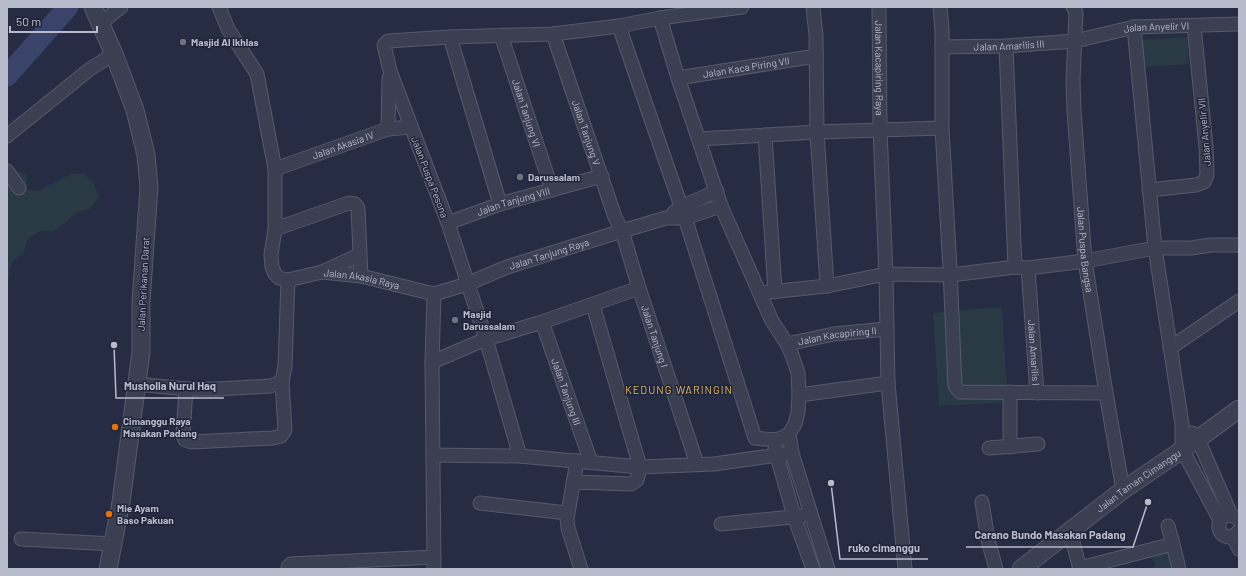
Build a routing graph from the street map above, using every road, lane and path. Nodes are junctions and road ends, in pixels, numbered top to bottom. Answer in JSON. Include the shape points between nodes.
{"nodes":[{"id":1,"x":93,"y":7,"type":"edge"},
{"id":2,"x":121,"y":7,"type":"edge"},
{"id":3,"x":219,"y":7,"type":"edge"},
{"id":4,"x":742,"y":7,"type":"edge"},
{"id":5,"x":813,"y":7,"type":"edge"},
{"id":6,"x":879,"y":7,"type":"edge"},
{"id":7,"x":940,"y":7,"type":"edge"},
{"id":8,"x":1075,"y":8,"type":"edge"},
{"id":9,"x":660,"y":18,"type":"junction"},
{"id":10,"x":101,"y":23,"type":"junction"},
{"id":11,"x":1239,"y":24,"type":"edge"},
{"id":12,"x":619,"y":26,"type":"junction"},
{"id":13,"x":1194,"y":26,"type":"junction"},
{"id":14,"x":1134,"y":27,"type":"junction"},
{"id":15,"x":553,"y":34,"type":"junction"},
{"id":16,"x":501,"y":35,"type":"junction"},
{"id":17,"x":450,"y":36,"type":"junction"},
{"id":18,"x":1075,"y":41,"type":"junction"},
{"id":19,"x":1006,"y":46,"type":"junction"},
{"id":20,"x":942,"y":47,"type":"junction"},
{"id":21,"x":114,"y":54,"type":"junction"},
{"id":22,"x":816,"y":56,"type":"junction"},
{"id":23,"x":390,"y":71,"type":"junction"},
{"id":24,"x":678,"y":78,"type":"junction"},
{"id":25,"x":411,"y":127,"type":"junction"},
{"id":26,"x":388,"y":128,"type":"junction"},
{"id":27,"x":942,"y":128,"type":"junction"},
{"id":28,"x":880,"y":130,"type":"junction"},
{"id":29,"x":817,"y":132,"type":"junction"},
{"id":30,"x":765,"y":135,"type":"junction"},
{"id":31,"x":7,"y":136,"type":"edge"},
{"id":32,"x":699,"y":139,"type":"junction"},
{"id":33,"x":275,"y":169,"type":"junction"},
{"id":34,"x":7,"y":171,"type":"edge"},
{"id":35,"x":602,"y":176,"type":"junction"},
{"id":36,"x":19,"y":188,"type":"dead end"},
{"id":37,"x":552,"y":190,"type":"junction"},
{"id":38,"x":1149,"y":190,"type":"junction"},
{"id":39,"x":717,"y":191,"type":"junction"},
{"id":40,"x":500,"y":204,"type":"junction"},
{"id":41,"x":721,"y":206,"type":"junction"},
{"id":42,"x":683,"y":212,"type":"junction"},
{"id":43,"x":448,"y":223,"type":"junction"},
{"id":44,"x":275,"y":229,"type":"junction"},
{"id":45,"x":622,"y":231,"type":"junction"},
{"id":46,"x":1239,"y":245,"type":"edge"},
{"id":47,"x":1155,"y":248,"type":"junction"},
{"id":48,"x":359,"y":254,"type":"junction"},
{"id":49,"x":1085,"y":261,"type":"junction"},
{"id":50,"x":1021,"y":267,"type":"junction"},
{"id":51,"x":322,"y":272,"type":"junction"},
{"id":52,"x":886,"y":274,"type":"junction"},
{"id":53,"x":951,"y":275,"type":"junction"},
{"id":54,"x":361,"y":276,"type":"junction"},
{"id":55,"x":288,"y":280,"type":"junction"},
{"id":56,"x":467,"y":284,"type":"junction"},
{"id":57,"x":827,"y":286,"type":"junction"},
{"id":58,"x":639,"y":288,"type":"junction"},
{"id":59,"x":775,"y":292,"type":"junction"},
{"id":60,"x":760,"y":293,"type":"junction"},
{"id":61,"x":434,"y":294,"type":"junction"},
{"id":62,"x":1239,"y":301,"type":"edge"},
{"id":63,"x":593,"y":305,"type":"junction"},
{"id":64,"x":542,"y":322,"type":"junction"},
{"id":65,"x":888,"y":329,"type":"junction"},
{"id":66,"x":486,"y":339,"type":"junction"},
{"id":67,"x":787,"y":344,"type":"junction"},
{"id":68,"x":1170,"y":348,"type":"junction"},
{"id":69,"x":432,"y":362,"type":"junction"},
{"id":70,"x":282,"y":382,"type":"junction"},
{"id":71,"x":888,"y":383,"type":"junction"},
{"id":72,"x":137,"y":384,"type":"junction"},
{"id":73,"x":186,"y":389,"type":"junction"},
{"id":74,"x":1010,"y":392,"type":"junction"},
{"id":75,"x":1037,"y":393,"type":"junction"},
{"id":76,"x":1106,"y":393,"type":"junction"},
{"id":77,"x":799,"y":395,"type":"junction"},
{"id":78,"x":1239,"y":409,"type":"edge"},
{"id":79,"x":1182,"y":424,"type":"junction"},
{"id":80,"x":789,"y":434,"type":"junction"},
{"id":81,"x":755,"y":438,"type":"junction"},
{"id":82,"x":1198,"y":439,"type":"junction"},
{"id":83,"x":774,"y":440,"type":"junction"},
{"id":84,"x":1038,"y":444,"type":"dead end"},
{"id":85,"x":1010,"y":447,"type":"junction"},
{"id":86,"x":989,"y":448,"type":"dead end"},
{"id":87,"x":1182,"y":449,"type":"junction"},
{"id":88,"x":792,"y":453,"type":"junction"},
{"id":89,"x":433,"y":455,"type":"junction"},
{"id":90,"x":520,"y":456,"type":"junction"},
{"id":91,"x":776,"y":456,"type":"junction"},
{"id":92,"x":758,"y":458,"type":"junction"},
{"id":93,"x":577,"y":460,"type":"junction"},
{"id":94,"x":591,"y":462,"type":"junction"},
{"id":95,"x":697,"y":464,"type":"junction"},
{"id":96,"x":640,"y":467,"type":"junction"},
{"id":97,"x":573,"y":482,"type":"junction"},
{"id":98,"x":1123,"y":490,"type":"junction"},
{"id":99,"x":982,"y":502,"type":"dead end"},
{"id":100,"x":480,"y":503,"type":"dead end"},
{"id":101,"x":567,"y":513,"type":"junction"},
{"id":102,"x":810,"y":515,"type":"junction"},
{"id":103,"x":794,"y":516,"type":"junction"},
{"id":104,"x":1230,"y":518,"type":"edge"},
{"id":105,"x":721,"y":524,"type":"dead end"},
{"id":106,"x":1168,"y":526,"type":"dead end"},
{"id":107,"x":1070,"y":532,"type":"junction"},
{"id":108,"x":1236,"y":534,"type":"edge"},
{"id":109,"x":21,"y":539,"type":"dead end"},
{"id":110,"x":113,"y":544,"type":"junction"},
{"id":111,"x":1173,"y":544,"type":"junction"},
{"id":112,"x":1239,"y":549,"type":"edge"},
{"id":113,"x":434,"y":563,"type":"edge"},
{"id":114,"x":356,"y":565,"type":"edge"},
{"id":115,"x":108,"y":569,"type":"edge"},
{"id":116,"x":288,"y":569,"type":"edge"},
{"id":117,"x":581,"y":569,"type":"edge"},
{"id":118,"x":813,"y":569,"type":"edge"},
{"id":119,"x":828,"y":569,"type":"edge"},
{"id":120,"x":905,"y":569,"type":"edge"},
{"id":121,"x":996,"y":569,"type":"edge"},
{"id":122,"x":1021,"y":569,"type":"edge"},
{"id":123,"x":1080,"y":569,"type":"edge"},
{"id":124,"x":1179,"y":569,"type":"edge"}],
"edges":[{"from":1,"to":10,"type":"street","name":"Jalan Perikanan Darat"},
{"from":2,"to":10,"type":"street"},
{"from":3,"to":33,"type":"street","via":[[228,29],[257,74]]},
{"from":4,"to":9,"type":"street"},
{"from":5,"to":22,"type":"street"},
{"from":6,"to":28,"type":"street","name":"Jalan Kacapiring Raya"},
{"from":7,"to":20,"type":"street"},
{"from":8,"to":18,"type":"street","name":"Jalan Puspa Bangsa"},
{"from":9,"to":12,"type":"street"},
{"from":9,"to":24,"type":"street"},
{"from":10,"to":21,"type":"street","name":"Jalan Perikanan Darat"},
{"from":11,"to":13,"type":"street","name":"Jalan Anyelir VI"},
{"from":12,"to":15,"type":"street"},
{"from":12,"to":42,"type":"street"},
{"from":13,"to":14,"type":"street","name":"Jalan Anyelir VI"},
{"from":13,"to":38,"type":"street","name":"Jalan Anyelir VII","via":[[1207,175],[1204,182],[1196,185]]},
{"from":14,"to":18,"type":"street","name":"Jalan Anyelir VI"},
{"from":14,"to":38,"type":"street"},
{"from":15,"to":16,"type":"street"},
{"from":15,"to":35,"type":"street","name":"Jalan Tanjung V"},
{"from":16,"to":17,"type":"street"},
{"from":16,"to":37,"type":"street","name":"Jalan Tanjung VI"},
{"from":17,"to":23,"type":"street","name":"Jalan Puspa Pesona","via":[[388,41],[384,45]]},
{"from":17,"to":40,"type":"street"},
{"from":18,"to":19,"type":"street","name":"Jalan Amarilis III"},
{"from":18,"to":49,"type":"street","name":"Jalan Puspa Bangsa","via":[[1074,111]]},
{"from":19,"to":20,"type":"street","name":"Jalan Amarilis III"},
{"from":19,"to":50,"type":"street","name":"Jalan Amarilis I"},
{"from":20,"to":27,"type":"street"},
{"from":21,"to":31,"type":"street","via":[[84,74]]},
{"from":21,"to":72,"type":"street","name":"Jalan Perikanan Darat","via":[[137,117],[148,169],[141,352]]},
{"from":22,"to":24,"type":"street","name":"Jalan Kaca Piring VII"},
{"from":22,"to":29,"type":"street"},
{"from":23,"to":25,"type":"street","name":"Jalan Puspa Pesona"},
{"from":23,"to":26,"type":"street","name":"Jalan Puspa Pesona"},
{"from":24,"to":32,"type":"street"},
{"from":25,"to":26,"type":"street","name":"Jalan Akasia IV"},
{"from":25,"to":43,"type":"street","name":"Jalan Puspa Pesona"},
{"from":26,"to":33,"type":"street","name":"Jalan Akasia IV"},
{"from":27,"to":28,"type":"street"},
{"from":27,"to":53,"type":"street"},
{"from":28,"to":29,"type":"street"},
{"from":28,"to":52,"type":"street","name":"Jalan Kacapiring Raya"},
{"from":29,"to":30,"type":"street"},
{"from":29,"to":57,"type":"street"},
{"from":30,"to":32,"type":"street"},
{"from":30,"to":59,"type":"street"},
{"from":32,"to":39,"type":"street"},
{"from":33,"to":44,"type":"street"},
{"from":34,"to":36,"type":"street"},
{"from":35,"to":37,"type":"street","name":"Jalan Tanjung VIII"},
{"from":35,"to":45,"type":"street","name":"Jalan Tanjung V"},
{"from":37,"to":40,"type":"street","name":"Jalan Tanjung VIII"},
{"from":38,"to":47,"type":"street"},
{"from":39,"to":41,"type":"street"},
{"from":39,"to":42,"type":"street","name":"Jalan Tanjung Raya"},
{"from":40,"to":43,"type":"street","name":"Jalan Tanjung VIII"},
{"from":41,"to":42,"type":"street","name":"Jalan Tanjung Raya"},
{"from":41,"to":60,"type":"street"},
{"from":42,"to":45,"type":"street","name":"Jalan Tanjung Raya"},
{"from":42,"to":81,"type":"street"},
{"from":43,"to":56,"type":"street","name":"Jalan Puspa Pesona"},
{"from":44,"to":48,"type":"street","via":[[349,203],[355,204],[358,208]]},
{"from":44,"to":55,"type":"street","via":[[272,267],[279,278]]},
{"from":45,"to":56,"type":"street","name":"Jalan Tanjung Raya","via":[[507,267]]},
{"from":45,"to":58,"type":"street","name":"Jalan Tanjung I"},
{"from":46,"to":47,"type":"street"},
{"from":47,"to":49,"type":"street"},
{"from":47,"to":68,"type":"street"},
{"from":48,"to":51,"type":"street"},
{"from":48,"to":54,"type":"street"},
{"from":49,"to":50,"type":"street"},
{"from":49,"to":76,"type":"street","name":"Jalan Puspa Bangsa"},
{"from":50,"to":53,"type":"street"},
{"from":50,"to":75,"type":"street","name":"Jalan Amarilis I"},
{"from":51,"to":54,"type":"street","name":"Jalan Akasia Raya"},
{"from":51,"to":55,"type":"street","name":"Jalan Akasia Raya"},
{"from":52,"to":53,"type":"street"},
{"from":52,"to":57,"type":"street"},
{"from":52,"to":65,"type":"street","name":"Jalan Kacapiring Raya"},
{"from":53,"to":74,"type":"street","via":[[955,386],[960,392]]},
{"from":54,"to":61,"type":"street","name":"Jalan Akasia Raya"},
{"from":55,"to":70,"type":"street","via":[[285,366]]},
{"from":56,"to":61,"type":"street","name":"Jalan Tanjung Raya"},
{"from":56,"to":66,"type":"street","name":"Jalan Puspa Pesona"},
{"from":57,"to":59,"type":"street"},
{"from":58,"to":63,"type":"street"},
{"from":58,"to":95,"type":"street","name":"Jalan Tanjung I"},
{"from":59,"to":60,"type":"street"},
{"from":60,"to":67,"type":"street","via":[[772,321]]},
{"from":61,"to":69,"type":"street"},
{"from":62,"to":68,"type":"street"},
{"from":63,"to":64,"type":"street"},
{"from":63,"to":96,"type":"street"},
{"from":64,"to":66,"type":"street"},
{"from":64,"to":94,"type":"street","name":"Jalan Tanjung III"},
{"from":65,"to":67,"type":"street","name":"Jalan Kacapiring II","via":[[834,334]]},
{"from":65,"to":71,"type":"street","name":"Jalan Kacapiring Raya"},
{"from":66,"to":69,"type":"street"},
{"from":66,"to":90,"type":"street","name":"Jalan Puspa Pesona"},
{"from":67,"to":77,"type":"street","via":[[797,368]]},
{"from":68,"to":79,"type":"street"},
{"from":69,"to":89,"type":"street"},
{"from":70,"to":73,"type":"street","via":[[270,386]]},
{"from":70,"to":73,"type":"street","via":[[285,430],[281,436],[273,438],[191,442],[185,440],[183,435]]},
{"from":71,"to":77,"type":"street"},
{"from":71,"to":120,"type":"street","name":"Jalan Kacapiring Raya"},
{"from":72,"to":73,"type":"street"},
{"from":72,"to":110,"type":"street","name":"Jalan Perikanan Darat","via":[[122,502]]},
{"from":74,"to":75,"type":"street"},
{"from":74,"to":85,"type":"street"},
{"from":75,"to":76,"type":"street","name":"Jalan Amarilis I"},
{"from":76,"to":98,"type":"street","name":"Jalan Puspa Bangsa"},
{"from":77,"to":80,"type":"street","via":[[795,424]]},
{"from":78,"to":82,"type":"street","name":"Jalan Taman Cimanggu"},
{"from":79,"to":82,"type":"street"},
{"from":79,"to":87,"type":"street"},
{"from":80,"to":83,"type":"street"},
{"from":80,"to":88,"type":"street"},
{"from":81,"to":83,"type":"street"},
{"from":81,"to":92,"type":"street"},
{"from":82,"to":87,"type":"street","name":"Jalan Taman Cimanggu"},
{"from":82,"to":104,"type":"street"},
{"from":83,"to":91,"type":"street"},
{"from":84,"to":85,"type":"street"},
{"from":85,"to":86,"type":"street"},
{"from":87,"to":98,"type":"street","name":"Jalan Taman Cimanggu"},
{"from":87,"to":104,"type":"street"},
{"from":88,"to":91,"type":"street"},
{"from":88,"to":102,"type":"street"},
{"from":89,"to":90,"type":"street"},
{"from":89,"to":113,"type":"street"},
{"from":90,"to":93,"type":"street"},
{"from":91,"to":92,"type":"street"},
{"from":91,"to":103,"type":"street"},
{"from":92,"to":95,"type":"street"},
{"from":93,"to":94,"type":"street"},
{"from":93,"to":97,"type":"street"},
{"from":94,"to":96,"type":"street"},
{"from":95,"to":96,"type":"street"},
{"from":96,"to":97,"type":"street","via":[[637,480],[631,484]]},
{"from":97,"to":101,"type":"street"},
{"from":98,"to":107,"type":"street","name":"Jalan Taman Cimanggu"},
{"from":99,"to":121,"type":"street"},
{"from":100,"to":101,"type":"street"},
{"from":101,"to":117,"type":"street","via":[[568,528]]},
{"from":102,"to":103,"type":"street"},
{"from":102,"to":119,"type":"street"},
{"from":103,"to":105,"type":"street"},
{"from":103,"to":118,"type":"street"},
{"from":104,"to":108,"type":"street","via":[[1218,527],[1226,537]]},
{"from":106,"to":111,"type":"street"},
{"from":107,"to":122,"type":"street","name":"Jalan Taman Cimanggu"},
{"from":107,"to":123,"type":"street"},
{"from":108,"to":112,"type":"street"},
{"from":109,"to":110,"type":"street"},
{"from":110,"to":115,"type":"street","name":"Jalan Perikanan Darat"},
{"from":111,"to":123,"type":"street"},
{"from":111,"to":124,"type":"street"},
{"from":113,"to":114,"type":"street"},
{"from":114,"to":116,"type":"street","via":[[291,564]]}]}
